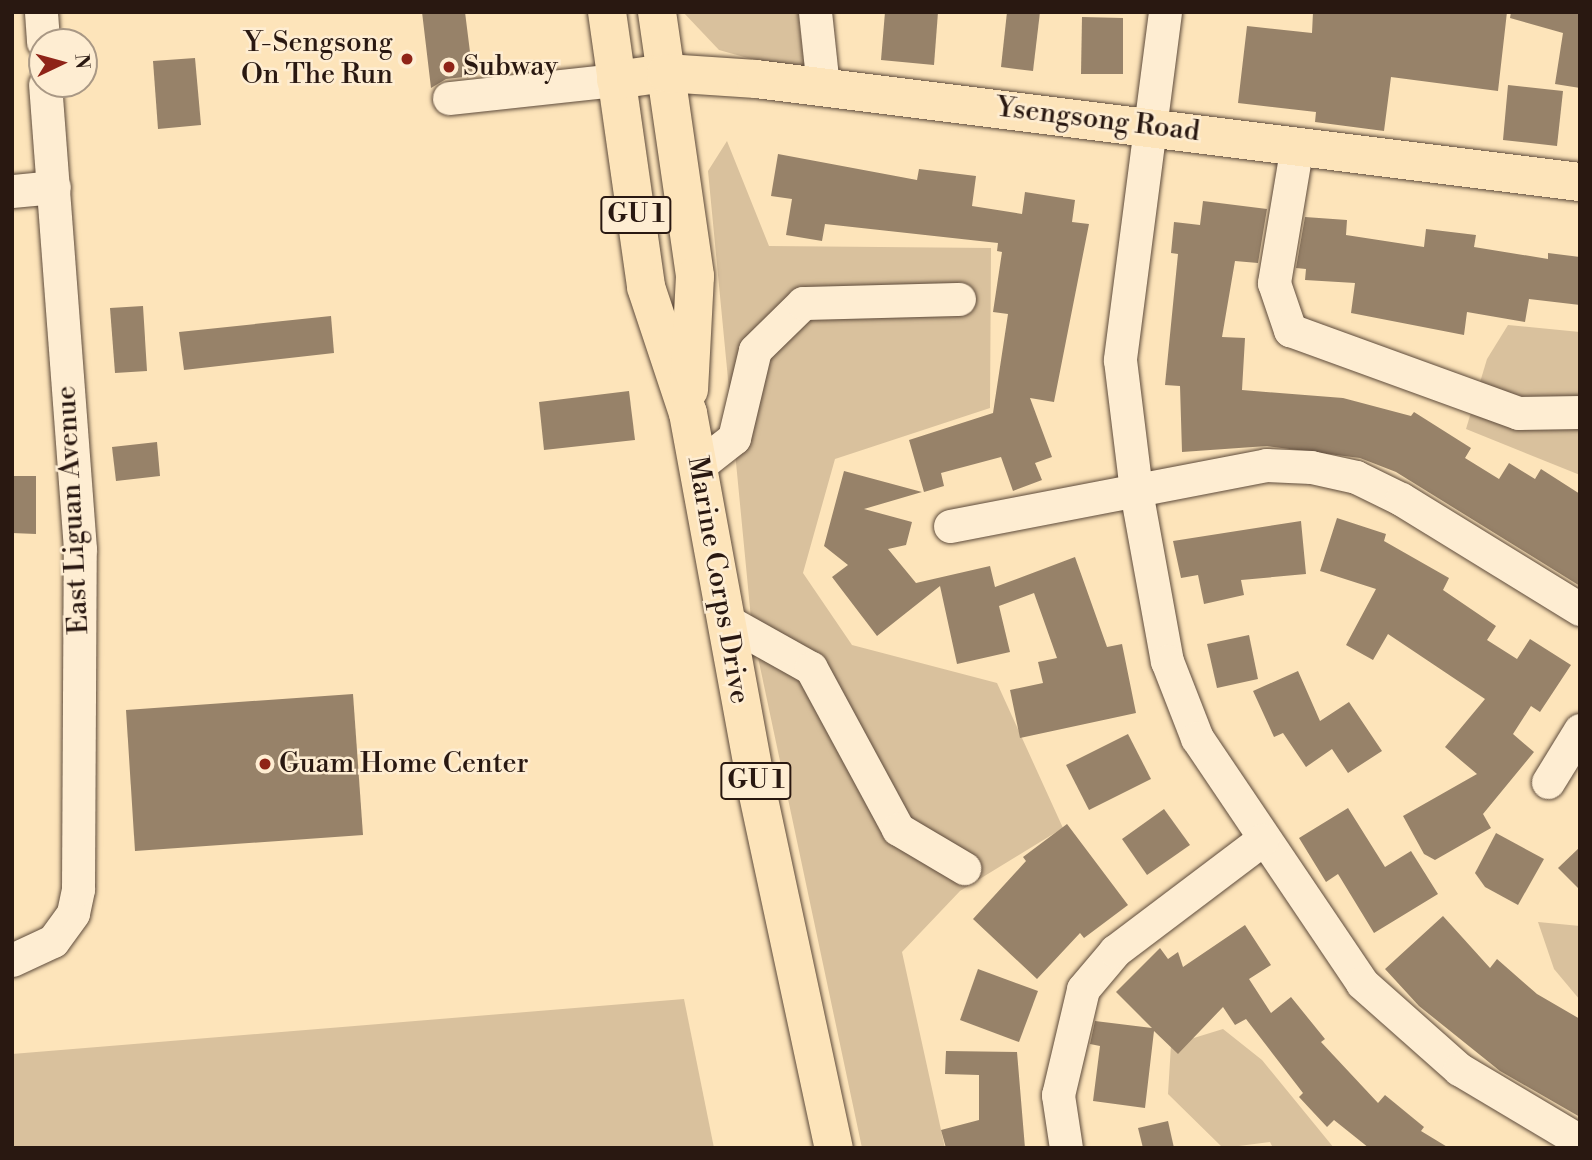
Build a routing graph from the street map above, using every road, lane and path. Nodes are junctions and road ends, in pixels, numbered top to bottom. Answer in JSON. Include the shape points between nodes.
{"nodes":[{"id":1,"x":607,"y":12,"type":"edge"},
{"id":2,"x":657,"y":12,"type":"edge"},
{"id":3,"x":815,"y":12,"type":"edge"},
{"id":4,"x":1165,"y":12,"type":"edge"},
{"id":5,"x":666,"y":73,"type":"junction"},
{"id":6,"x":617,"y":80,"type":"junction"},
{"id":7,"x":823,"y":87,"type":"junction"},
{"id":8,"x":46,"y":98,"type":"edge"},
{"id":9,"x":449,"y":98,"type":"dead end"},
{"id":10,"x":1150,"y":126,"type":"junction"},
{"id":11,"x":1297,"y":145,"type":"junction"},
{"id":12,"x":1580,"y":182,"type":"edge"},
{"id":13,"x":54,"y":187,"type":"junction"},
{"id":14,"x":12,"y":191,"type":"edge"},
{"id":15,"x":959,"y":299,"type":"dead end"},
{"id":16,"x":1580,"y":412,"type":"edge"},
{"id":17,"x":688,"y":413,"type":"junction"},
{"id":18,"x":697,"y":467,"type":"junction"},
{"id":19,"x":1136,"y":491,"type":"junction"},
{"id":20,"x":950,"y":526,"type":"dead end"},
{"id":21,"x":1580,"y":609,"type":"edge"},
{"id":22,"x":725,"y":620,"type":"junction"},
{"id":23,"x":1580,"y":730,"type":"edge"},
{"id":24,"x":1548,"y":782,"type":"dead end"},
{"id":25,"x":1262,"y":839,"type":"junction"},
{"id":26,"x":964,"y":868,"type":"dead end"},
{"id":27,"x":12,"y":960,"type":"edge"},
{"id":28,"x":1580,"y":1141,"type":"edge"},
{"id":29,"x":834,"y":1148,"type":"edge"},
{"id":30,"x":1066,"y":1148,"type":"edge"}],
"edges":[{"from":1,"to":6,"type":"main road","name":"Marine Corps Drive","number":"GU 1"},
{"from":2,"to":5,"type":"main road","number":"GU 1"},
{"from":3,"to":7,"type":"street"},
{"from":4,"to":10,"type":"street"},
{"from":5,"to":6,"type":"main road","name":"Ysengsong Road"},
{"from":5,"to":7,"type":"main road","name":"Ysengsong Road"},
{"from":5,"to":17,"type":"main road","number":"GU 1","via":[[695,276]]},
{"from":6,"to":9,"type":"street"},
{"from":6,"to":17,"type":"main road","name":"Marine Corps Drive","number":"GU 1","via":[[646,287]]},
{"from":7,"to":10,"type":"main road","name":"Ysengsong Road"},
{"from":8,"to":13,"type":"street","name":"East Liguan Avenue"},
{"from":10,"to":11,"type":"main road","name":"Ysengsong Road"},
{"from":10,"to":19,"type":"street","via":[[1120,360]]},
{"from":11,"to":12,"type":"main road","name":"Ysengsong Road"},
{"from":11,"to":16,"type":"street","via":[[1274,283],[1290,330],[1518,413]]},
{"from":13,"to":14,"type":"street"},
{"from":13,"to":27,"type":"street","name":"East Liguan Avenue","via":[[80,549],[78,889],[61,932],[34,954]]},
{"from":15,"to":18,"type":"street","via":[[803,303],[755,350],[734,438]]},
{"from":17,"to":18,"type":"main road","name":"Marine Corps Drive","number":"GU 1"},
{"from":18,"to":22,"type":"main road","name":"Marine Corps Drive","number":"GU 1"},
{"from":19,"to":20,"type":"street"},
{"from":19,"to":21,"type":"street","via":[[1266,465],[1356,477]]},
{"from":19,"to":25,"type":"street","via":[[1167,661],[1197,738]]},
{"from":22,"to":26,"type":"street","via":[[811,668],[898,829]]},
{"from":22,"to":29,"type":"main road","name":"Marine Corps Drive","number":"GU 1"},
{"from":23,"to":24,"type":"street"},
{"from":25,"to":28,"type":"street","via":[[1362,983],[1459,1069]]},
{"from":25,"to":30,"type":"street","via":[[1115,951],[1083,989],[1058,1095]]}]}
